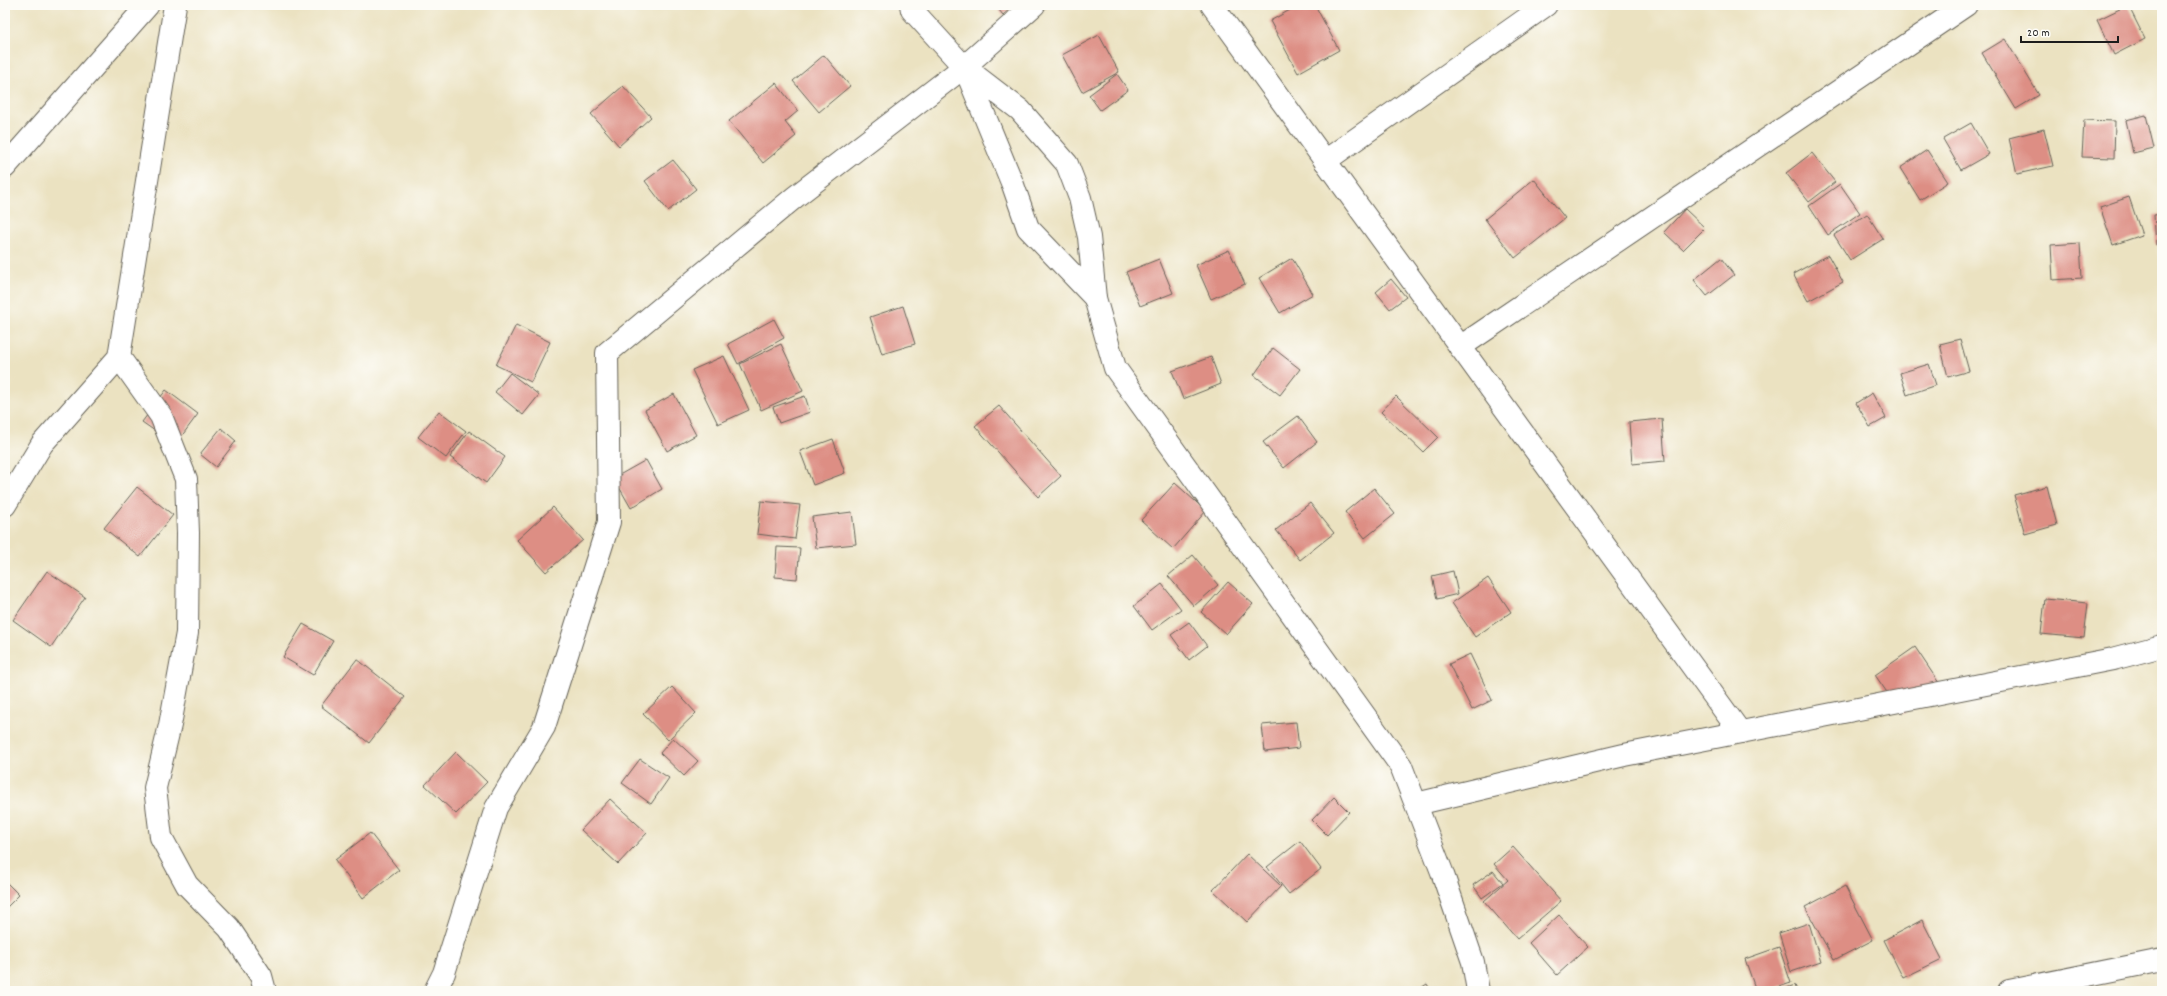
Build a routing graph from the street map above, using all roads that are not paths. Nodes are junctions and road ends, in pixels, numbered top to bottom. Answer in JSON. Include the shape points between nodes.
{"nodes":[{"id":1,"x":148,"y":5,"type":"edge"},
{"id":2,"x":175,"y":5,"type":"edge"},
{"id":3,"x":911,"y":5,"type":"edge"},
{"id":4,"x":1034,"y":5,"type":"edge"},
{"id":5,"x":1212,"y":5,"type":"edge"},
{"id":6,"x":1546,"y":5,"type":"edge"},
{"id":7,"x":1966,"y":5,"type":"edge"},
{"id":8,"x":964,"y":67,"type":"junction"},
{"id":9,"x":1325,"y":161,"type":"junction"},
{"id":10,"x":5,"y":167,"type":"edge"},
{"id":11,"x":1095,"y":298,"type":"junction"},
{"id":12,"x":1460,"y":347,"type":"junction"},
{"id":13,"x":119,"y":357,"type":"junction"},
{"id":14,"x":5,"y":505,"type":"edge"},
{"id":15,"x":2162,"y":646,"type":"edge"},
{"id":16,"x":1740,"y":732,"type":"junction"},
{"id":17,"x":1416,"y":804,"type":"junction"},
{"id":18,"x":2162,"y":960,"type":"edge"},
{"id":19,"x":265,"y":991,"type":"edge"},
{"id":20,"x":435,"y":991,"type":"edge"},
{"id":21,"x":1478,"y":991,"type":"edge"},
{"id":22,"x":2009,"y":991,"type":"edge"}],
"edges":[{"from":1,"to":10,"type":"street"},
{"from":2,"to":13,"type":"street"},
{"from":3,"to":8,"type":"street","via":[[912,10]]},
{"from":4,"to":8,"type":"street"},
{"from":5,"to":9,"type":"street"},
{"from":6,"to":9,"type":"street"},
{"from":7,"to":12,"type":"street"},
{"from":8,"to":11,"type":"street","via":[[1014,185],[1028,228]]},
{"from":8,"to":11,"type":"street","via":[[1020,110],[1067,164],[1080,198],[1089,237]]},
{"from":8,"to":20,"type":"street","via":[[795,197],[607,353],[609,522],[544,727],[496,808],[444,973]]},
{"from":9,"to":12,"type":"street"},
{"from":11,"to":17,"type":"street","via":[[1115,368],[1400,766]]},
{"from":12,"to":16,"type":"street"},
{"from":13,"to":14,"type":"street","via":[[42,444]]},
{"from":13,"to":19,"type":"street","via":[[162,416],[186,479],[187,633],[155,788],[161,837],[187,885],[229,928],[261,976]]},
{"from":15,"to":16,"type":"street","via":[[2113,659]]},
{"from":16,"to":17,"type":"street","via":[[1624,755]]},
{"from":17,"to":21,"type":"street","via":[[1473,962]]},
{"from":18,"to":22,"type":"street"}]}
